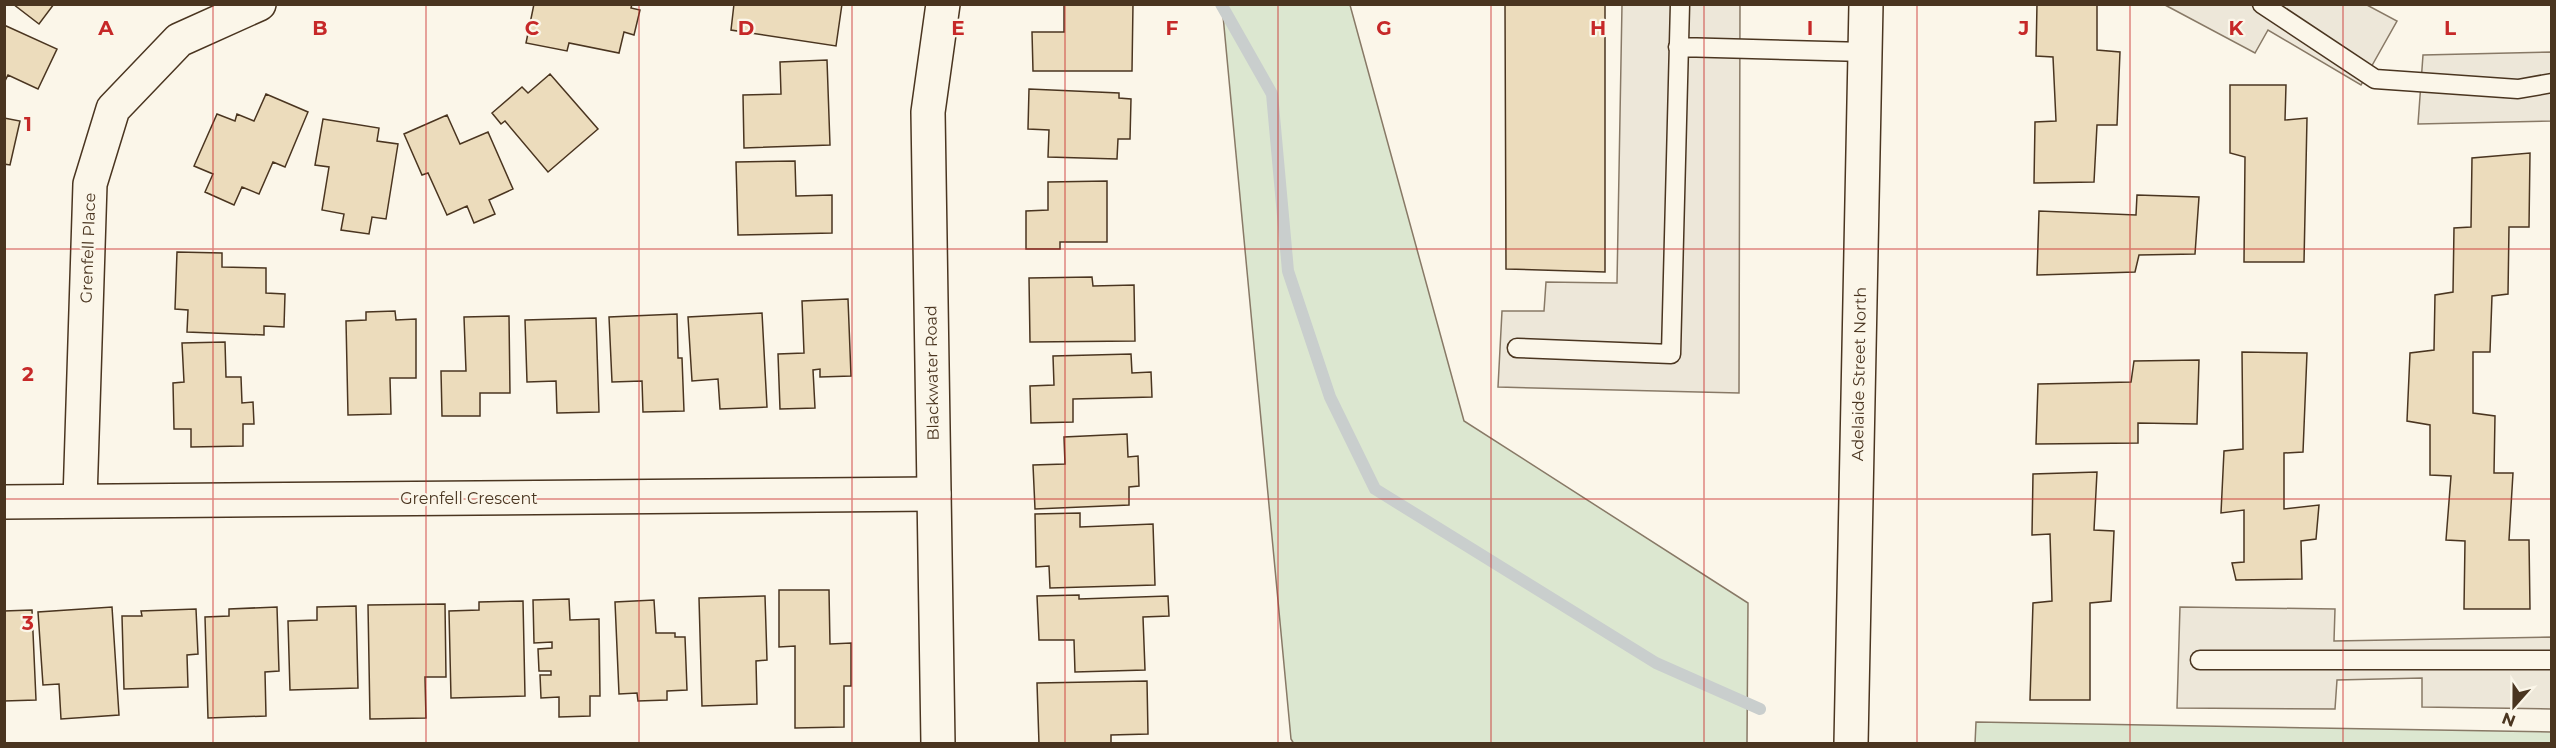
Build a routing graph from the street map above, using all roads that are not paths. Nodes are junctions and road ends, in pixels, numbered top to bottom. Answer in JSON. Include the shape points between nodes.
{"nodes":[{"id":1,"x":259,"y":4,"type":"edge"},
{"id":2,"x":943,"y":4,"type":"edge"},
{"id":3,"x":1680,"y":4,"type":"edge"},
{"id":4,"x":1866,"y":4,"type":"edge"},
{"id":5,"x":2262,"y":4,"type":"edge"},
{"id":6,"x":1678,"y":47,"type":"junction"},
{"id":7,"x":1865,"y":52,"type":"junction"},
{"id":8,"x":2552,"y":83,"type":"edge"},
{"id":9,"x":1517,"y":348,"type":"dead end"},
{"id":10,"x":934,"y":494,"type":"junction"},
{"id":11,"x":80,"y":500,"type":"junction"},
{"id":12,"x":4,"y":502,"type":"edge"},
{"id":13,"x":2200,"y":660,"type":"dead end"},
{"id":14,"x":2552,"y":660,"type":"edge"},
{"id":15,"x":938,"y":744,"type":"edge"},
{"id":16,"x":1851,"y":744,"type":"edge"}],
"edges":[{"from":1,"to":11,"type":"street","name":"Grenfell Place","via":[[179,40],[113,110],[90,184]]},
{"from":2,"to":10,"type":"street","name":"Blackwater Road","via":[[928,112]]},
{"from":3,"to":6,"type":"lane"},
{"from":4,"to":7,"type":"street","name":"Adelaide Street North"},
{"from":5,"to":8,"type":"lane","via":[[2375,79],[2518,89]]},
{"from":6,"to":7,"type":"lane"},
{"from":6,"to":9,"type":"lane","via":[[1671,354]]},
{"from":7,"to":16,"type":"street","name":"Adelaide Street North"},
{"from":10,"to":11,"type":"street","name":"Grenfell Crescent"},
{"from":10,"to":15,"type":"street","name":"Blackwater Road"},
{"from":11,"to":12,"type":"street","name":"Grenfell Crescent"},
{"from":13,"to":14,"type":"lane"}]}
